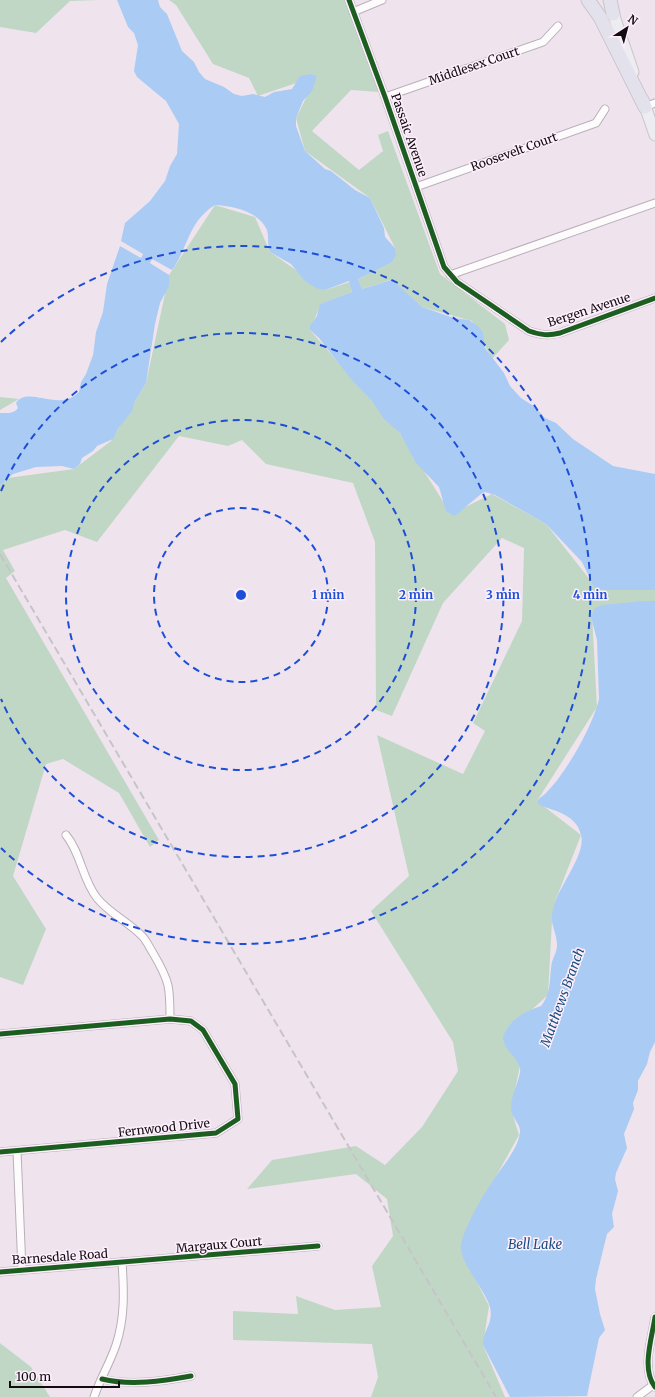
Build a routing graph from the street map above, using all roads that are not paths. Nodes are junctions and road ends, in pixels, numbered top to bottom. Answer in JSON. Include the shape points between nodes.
{"nodes":[{"id":1,"x":349,"y":0,"type":"edge"},
{"id":2,"x":382,"y":0,"type":"edge"},
{"id":3,"x":588,"y":0,"type":"edge"},
{"id":4,"x":609,"y":0,"type":"edge"},
{"id":5,"x":353,"y":12,"type":"junction"},
{"id":6,"x":613,"y":14,"type":"joint"},
{"id":7,"x":558,"y":26,"type":"dead end"},
{"id":8,"x":385,"y":97,"type":"junction"},
{"id":9,"x":650,"y":105,"type":"edge"},
{"id":10,"x":605,"y":109,"type":"dead end"},
{"id":11,"x":655,"y":135,"type":"edge"},
{"id":12,"x":416,"y":188,"type":"junction"},
{"id":13,"x":655,"y":203,"type":"edge"},
{"id":14,"x":450,"y":275,"type":"junction"},
{"id":15,"x":655,"y":298,"type":"edge"},
{"id":16,"x":66,"y":835,"type":"dead end"},
{"id":17,"x":170,"y":1019,"type":"junction"},
{"id":18,"x":0,"y":1034,"type":"edge"},
{"id":19,"x":17,"y":1151,"type":"junction"},
{"id":20,"x":0,"y":1152,"type":"edge"},
{"id":21,"x":318,"y":1246,"type":"dead end"},
{"id":22,"x":122,"y":1262,"type":"junction"},
{"id":23,"x":22,"y":1270,"type":"junction"},
{"id":24,"x":0,"y":1272,"type":"edge"},
{"id":25,"x":655,"y":1317,"type":"edge"},
{"id":26,"x":191,"y":1376,"type":"dead end"},
{"id":27,"x":102,"y":1379,"type":"junction"},
{"id":28,"x":654,"y":1386,"type":"edge"},
{"id":29,"x":94,"y":1397,"type":"edge"},
{"id":30,"x":636,"y":1397,"type":"edge"}],
"edges":[{"from":1,"to":5,"type":"street","name":"Passaic Avenue"},
{"from":2,"to":5,"type":"street"},
{"from":3,"to":9,"type":"highway"},
{"from":4,"to":6,"type":"highway"},
{"from":5,"to":8,"type":"street","name":"Passaic Avenue"},
{"from":6,"to":9,"type":"main road"},
{"from":7,"to":8,"type":"street","name":"Middlesex Court","via":[[543,42]]},
{"from":8,"to":12,"type":"street","name":"Passaic Avenue"},
{"from":9,"to":11,"type":"main road"},
{"from":10,"to":12,"type":"street","name":"Roosevelt Court","via":[[596,123]]},
{"from":12,"to":14,"type":"street","name":"Passaic Avenue","via":[[444,268]]},
{"from":13,"to":14,"type":"street"},
{"from":14,"to":15,"type":"street","name":"Bergen Avenue","via":[[529,331],[541,335],[560,333]]},
{"from":16,"to":17,"type":"street","via":[[74,845],[86,880],[96,897],[142,936],[166,975],[170,989]]},
{"from":17,"to":18,"type":"street","name":"Fernwood Drive"},
{"from":17,"to":19,"type":"street","name":"Fernwood Drive","via":[[190,1021],[203,1030],[235,1084],[238,1119],[216,1133]]},
{"from":19,"to":20,"type":"street","name":"Fernwood Drive"},
{"from":19,"to":23,"type":"street"},
{"from":21,"to":22,"type":"street","name":"Margaux Court"},
{"from":22,"to":23,"type":"street","name":"Barnesdale Road"},
{"from":22,"to":27,"type":"street","via":[[125,1296],[122,1321],[116,1345]]},
{"from":23,"to":24,"type":"street","name":"Barnesdale Road"},
{"from":25,"to":28,"type":"street","via":[[648,1367]]},
{"from":26,"to":27,"type":"street","via":[[169,1380],[118,1382]]},
{"from":27,"to":29,"type":"street"},
{"from":28,"to":30,"type":"street"}]}
